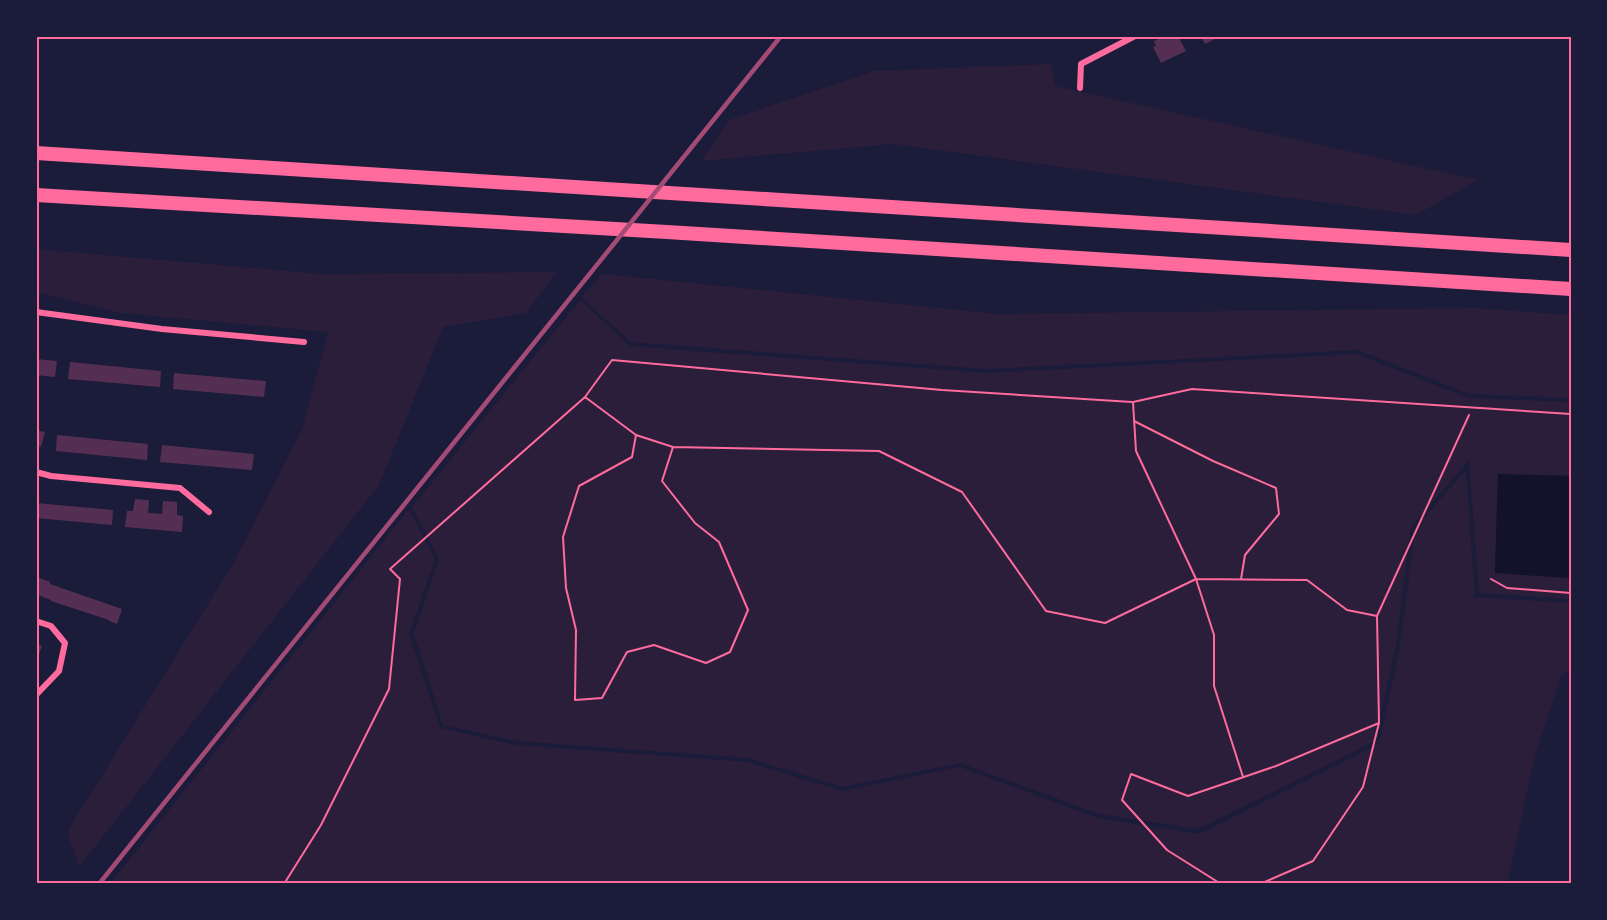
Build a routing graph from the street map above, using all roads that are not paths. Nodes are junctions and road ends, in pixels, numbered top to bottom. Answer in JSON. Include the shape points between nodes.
{"nodes":[{"id":1,"x":1135,"y":36,"type":"edge"},
{"id":2,"x":1080,"y":88,"type":"dead end"},
{"id":3,"x":36,"y":153,"type":"edge"},
{"id":4,"x":36,"y":195,"type":"edge"},
{"id":5,"x":1571,"y":250,"type":"edge"},
{"id":6,"x":1571,"y":289,"type":"edge"},
{"id":7,"x":36,"y":312,"type":"edge"},
{"id":8,"x":304,"y":342,"type":"dead end"},
{"id":9,"x":36,"y":472,"type":"edge"},
{"id":10,"x":209,"y":512,"type":"dead end"},
{"id":11,"x":36,"y":621,"type":"edge"},
{"id":12,"x":36,"y":695,"type":"edge"}],
"edges":[{"from":1,"to":2,"type":"street","via":[[1082,64]]},
{"from":3,"to":5,"type":"highway"},
{"from":4,"to":6,"type":"highway"},
{"from":7,"to":8,"type":"street"},
{"from":9,"to":10,"type":"street","via":[[180,488]]},
{"from":11,"to":12,"type":"street","via":[[51,626],[65,642],[58,670]]}]}
